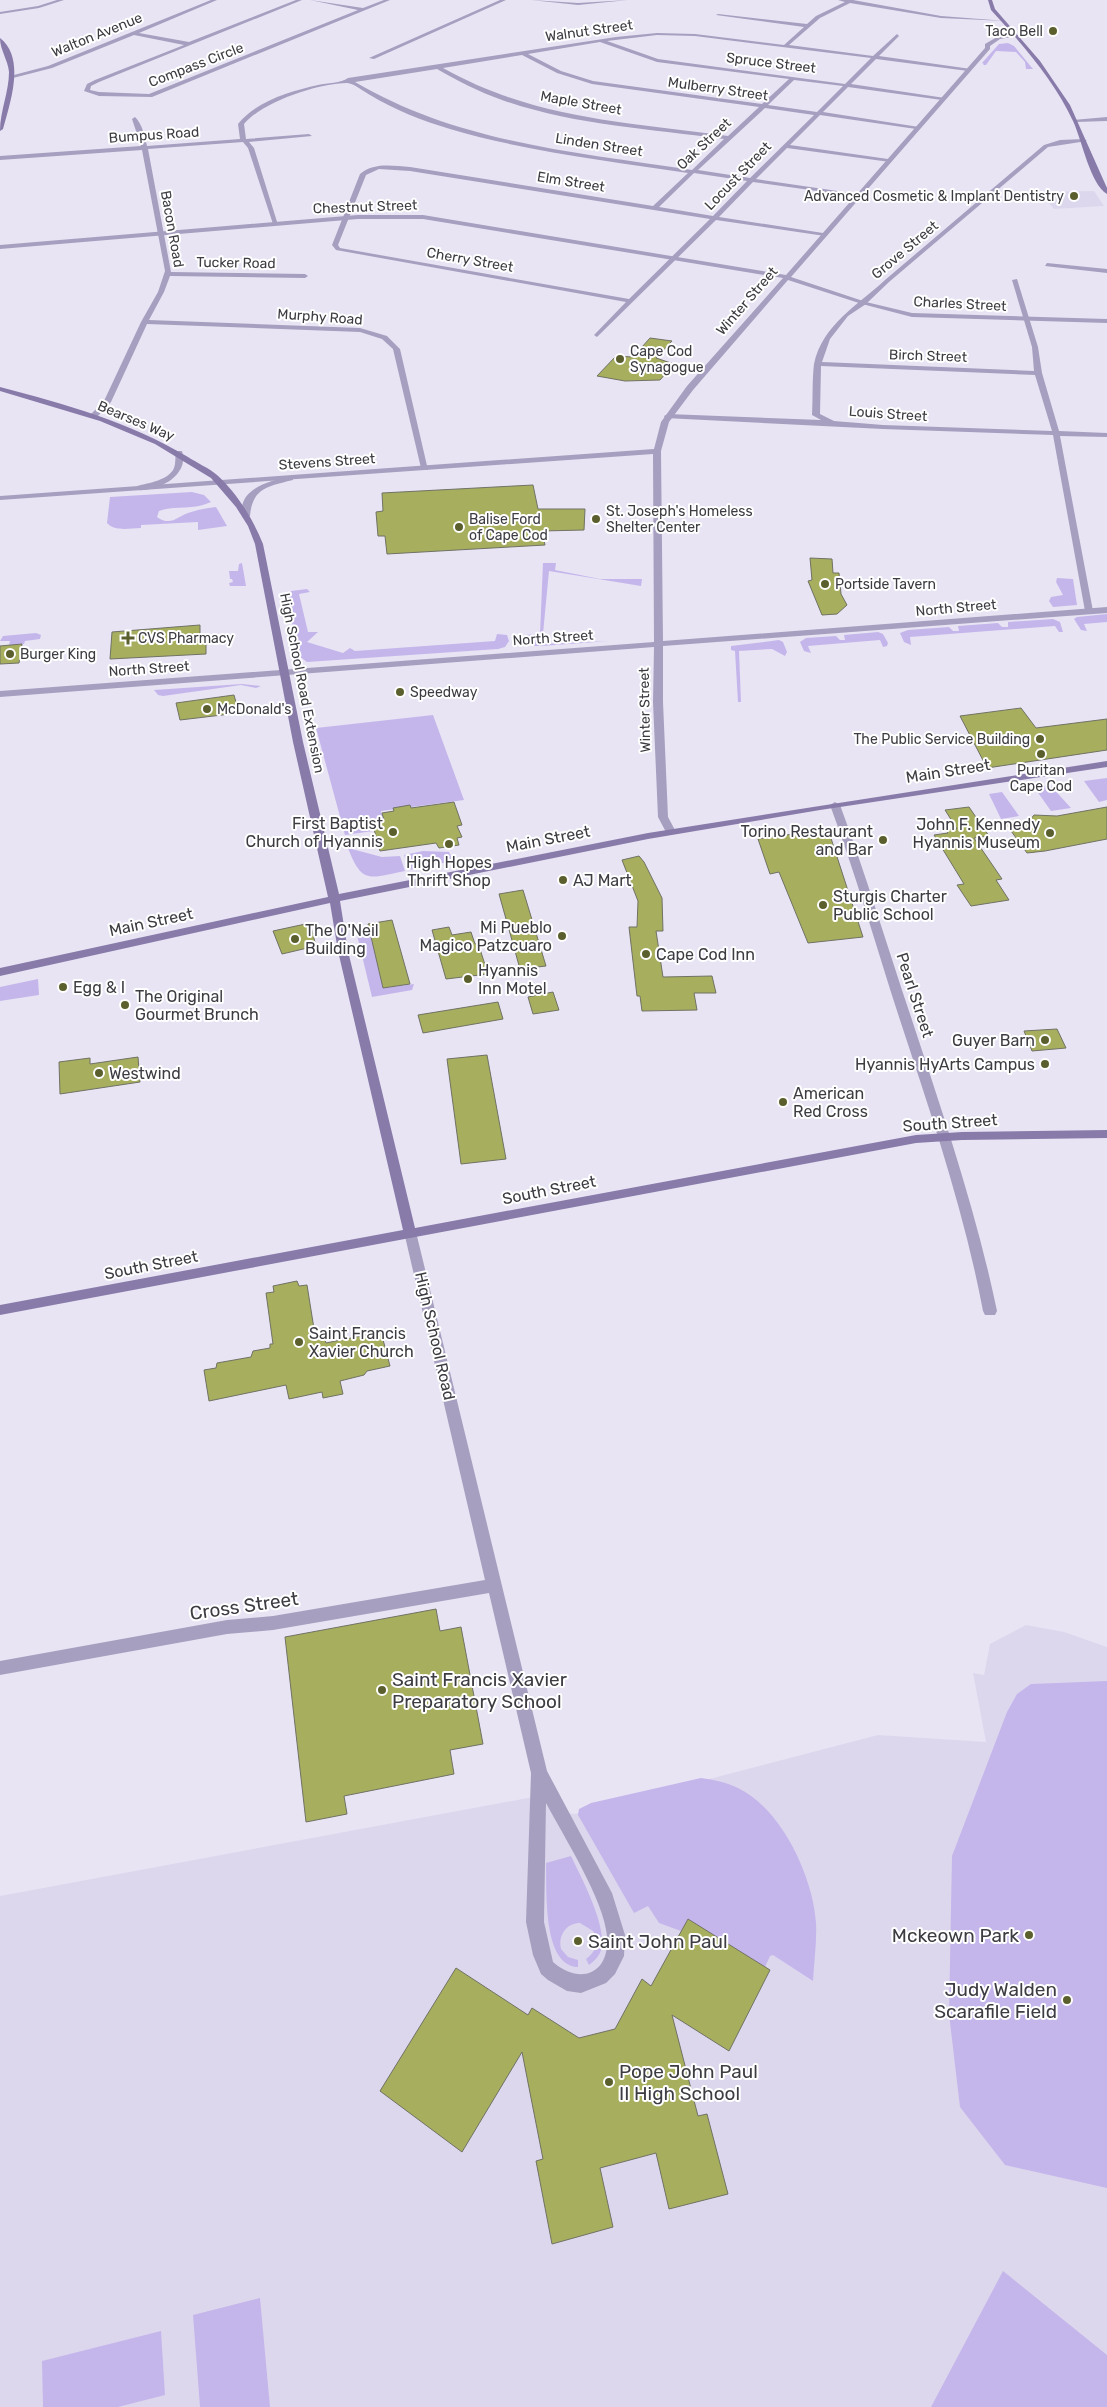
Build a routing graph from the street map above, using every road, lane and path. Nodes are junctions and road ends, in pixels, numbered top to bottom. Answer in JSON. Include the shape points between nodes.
{"nodes":[{"id":1,"x":62,"y":0,"type":"edge"},
{"id":2,"x":216,"y":0,"type":"edge"},
{"id":3,"x":300,"y":0,"type":"edge"},
{"id":4,"x":312,"y":0,"type":"edge"},
{"id":5,"x":388,"y":0,"type":"edge"},
{"id":6,"x":504,"y":0,"type":"edge"},
{"id":7,"x":533,"y":0,"type":"edge"},
{"id":8,"x":626,"y":0,"type":"edge"},
{"id":9,"x":840,"y":0,"type":"edge"},
{"id":10,"x":990,"y":0,"type":"edge"},
{"id":11,"x":997,"y":0,"type":"edge"},
{"id":12,"x":851,"y":1,"type":"edge"},
{"id":13,"x":364,"y":10,"type":"junction"},
{"id":14,"x":0,"y":13,"type":"edge"},
{"id":15,"x":718,"y":15,"type":"dead end"},
{"id":16,"x":1003,"y":20,"type":"junction"},
{"id":17,"x":808,"y":26,"type":"junction"},
{"id":18,"x":133,"y":33,"type":"junction"},
{"id":19,"x":897,"y":34,"type":"dead end"},
{"id":20,"x":1015,"y":36,"type":"junction"},
{"id":21,"x":0,"y":40,"type":"edge"},
{"id":22,"x":600,"y":40,"type":"junction"},
{"id":23,"x":1019,"y":41,"type":"junction"},
{"id":24,"x":189,"y":44,"type":"junction"},
{"id":25,"x":785,"y":46,"type":"junction"},
{"id":26,"x":988,"y":48,"type":"junction"},
{"id":27,"x":522,"y":53,"type":"junction"},
{"id":28,"x":875,"y":57,"type":"junction"},
{"id":29,"x":372,"y":58,"type":"dead end"},
{"id":30,"x":436,"y":66,"type":"junction"},
{"id":31,"x":968,"y":69,"type":"junction"},
{"id":32,"x":13,"y":76,"type":"junction"},
{"id":33,"x":793,"y":78,"type":"junction"},
{"id":34,"x":348,"y":80,"type":"junction"},
{"id":35,"x":847,"y":85,"type":"junction"},
{"id":36,"x":942,"y":98,"type":"junction"},
{"id":37,"x":763,"y":107,"type":"junction"},
{"id":38,"x":818,"y":115,"type":"junction"},
{"id":39,"x":134,"y":119,"type":"dead end"},
{"id":40,"x":1107,"y":119,"type":"edge"},
{"id":41,"x":1076,"y":120,"type":"junction"},
{"id":42,"x":916,"y":127,"type":"junction"},
{"id":43,"x":0,"y":129,"type":"edge"},
{"id":44,"x":309,"y":136,"type":"dead end"},
{"id":45,"x":729,"y":138,"type":"junction"},
{"id":46,"x":244,"y":140,"type":"junction"},
{"id":47,"x":1084,"y":141,"type":"junction"},
{"id":48,"x":786,"y":146,"type":"junction"},
{"id":49,"x":144,"y":148,"type":"junction"},
{"id":50,"x":0,"y":158,"type":"edge"},
{"id":51,"x":888,"y":161,"type":"junction"},
{"id":52,"x":692,"y":172,"type":"junction"},
{"id":53,"x":750,"y":180,"type":"junction"},
{"id":54,"x":1107,"y":192,"type":"edge"},
{"id":55,"x":858,"y":196,"type":"junction"},
{"id":56,"x":654,"y":208,"type":"junction"},
{"id":57,"x":716,"y":217,"type":"junction"},
{"id":58,"x":344,"y":218,"type":"junction"},
{"id":59,"x":276,"y":224,"type":"junction"},
{"id":60,"x":162,"y":234,"type":"junction"},
{"id":61,"x":823,"y":235,"type":"junction"},
{"id":62,"x":0,"y":247,"type":"edge"},
{"id":63,"x":676,"y":257,"type":"junction"},
{"id":64,"x":1046,"y":266,"type":"dead end"},
{"id":65,"x":1107,"y":271,"type":"edge"},
{"id":66,"x":167,"y":274,"type":"junction"},
{"id":67,"x":305,"y":276,"type":"dead end"},
{"id":68,"x":787,"y":277,"type":"junction"},
{"id":69,"x":1015,"y":280,"type":"dead end"},
{"id":70,"x":631,"y":301,"type":"junction"},
{"id":71,"x":864,"y":303,"type":"junction"},
{"id":72,"x":1028,"y":319,"type":"junction"},
{"id":73,"x":1107,"y":321,"type":"edge"},
{"id":74,"x":144,"y":322,"type":"junction"},
{"id":75,"x":597,"y":335,"type":"dead end"},
{"id":76,"x":818,"y":364,"type":"junction"},
{"id":77,"x":1038,"y":373,"type":"junction"},
{"id":78,"x":0,"y":389,"type":"edge"},
{"id":79,"x":0,"y":397,"type":"edge"},
{"id":80,"x":33,"y":400,"type":"junction"},
{"id":81,"x":93,"y":416,"type":"junction"},
{"id":82,"x":668,"y":416,"type":"junction"},
{"id":83,"x":833,"y":423,"type":"junction"},
{"id":84,"x":1056,"y":433,"type":"junction"},
{"id":85,"x":1107,"y":435,"type":"edge"},
{"id":86,"x":657,"y":451,"type":"junction"},
{"id":87,"x":179,"y":454,"type":"junction"},
{"id":88,"x":425,"y":468,"type":"junction"},
{"id":89,"x":290,"y":478,"type":"junction"},
{"id":90,"x":220,"y":483,"type":"junction"},
{"id":91,"x":140,"y":488,"type":"junction"},
{"id":92,"x":0,"y":498,"type":"edge"},
{"id":93,"x":246,"y":516,"type":"junction"},
{"id":94,"x":1107,"y":610,"type":"edge"},
{"id":95,"x":1089,"y":611,"type":"junction"},
{"id":96,"x":658,"y":644,"type":"junction"},
{"id":97,"x":284,"y":673,"type":"junction"},
{"id":98,"x":0,"y":694,"type":"edge"},
{"id":99,"x":1107,"y":764,"type":"edge"},
{"id":100,"x":834,"y":805,"type":"junction"},
{"id":101,"x":670,"y":832,"type":"junction"},
{"id":102,"x":334,"y":898,"type":"junction"},
{"id":103,"x":0,"y":972,"type":"edge"},
{"id":104,"x":1107,"y":1134,"type":"edge"},
{"id":105,"x":944,"y":1137,"type":"junction"},
{"id":106,"x":410,"y":1232,"type":"junction"},
{"id":107,"x":0,"y":1310,"type":"edge"},
{"id":108,"x":990,"y":1311,"type":"dead end"},
{"id":109,"x":494,"y":1585,"type":"junction"},
{"id":110,"x":0,"y":1668,"type":"edge"},
{"id":111,"x":539,"y":1773,"type":"junction"}],
"edges":[{"from":1,"to":14,"type":"street"},
{"from":2,"to":18,"type":"street","name":"Walton Avenue"},
{"from":3,"to":24,"type":"street","name":"Compass Circle"},
{"from":4,"to":13,"type":"street"},
{"from":5,"to":13,"type":"street","name":"Compass Circle"},
{"from":6,"to":29,"type":"street"},
{"from":7,"to":8,"type":"street","via":[[578,4]]},
{"from":9,"to":12,"type":"street"},
{"from":10,"to":16,"type":"main road"},
{"from":11,"to":16,"type":"main road"},
{"from":12,"to":16,"type":"street","via":[[950,18]]},
{"from":12,"to":17,"type":"street","via":[[818,17]]},
{"from":13,"to":24,"type":"street","name":"Compass Circle","via":[[150,96],[87,91],[94,82]]},
{"from":15,"to":17,"type":"street"},
{"from":16,"to":20,"type":"main road"},
{"from":17,"to":25,"type":"street"},
{"from":18,"to":24,"type":"street"},
{"from":18,"to":32,"type":"street","name":"Walton Avenue","via":[[50,67]]},
{"from":19,"to":28,"type":"street","name":"Locust Street"},
{"from":20,"to":23,"type":"main road"},
{"from":20,"to":26,"type":"street","name":"Winter Street","via":[[994,40],[987,45]]},
{"from":21,"to":32,"type":"main road","via":[[10,57]]},
{"from":22,"to":25,"type":"street","name":"Walnut Street","via":[[680,34]]},
{"from":22,"to":27,"type":"street","name":"Walnut Street"},
{"from":22,"to":33,"type":"street","name":"Spruce Street","via":[[656,60]]},
{"from":23,"to":26,"type":"street","via":[[999,42]]},
{"from":23,"to":41,"type":"main road","via":[[1058,88]]},
{"from":25,"to":28,"type":"street","name":"Walnut Street"},
{"from":26,"to":31,"type":"street","name":"Winter Street"},
{"from":27,"to":30,"type":"street","name":"Walnut Street"},
{"from":27,"to":37,"type":"street","name":"Mulberry Street","via":[[559,72],[592,82]]},
{"from":28,"to":31,"type":"street","name":"Walnut Street"},
{"from":28,"to":35,"type":"street","name":"Locust Street"},
{"from":30,"to":34,"type":"street","name":"Walnut Street"},
{"from":30,"to":45,"type":"street","name":"Maple Street","via":[[484,92],[551,112]]},
{"from":31,"to":36,"type":"street","name":"Winter Street"},
{"from":32,"to":43,"type":"main road"},
{"from":33,"to":35,"type":"street","name":"Spruce Street"},
{"from":33,"to":37,"type":"street","name":"Oak Street"},
{"from":34,"to":46,"type":"street","name":"Walnut Street","via":[[307,89],[254,112],[241,124]]},
{"from":34,"to":52,"type":"street","name":"Linden Street","via":[[411,115],[470,134]]},
{"from":35,"to":36,"type":"street","name":"Spruce Street"},
{"from":35,"to":38,"type":"street","name":"Locust Street"},
{"from":36,"to":42,"type":"street","name":"Winter Street"},
{"from":37,"to":38,"type":"street","name":"Mulberry Street"},
{"from":37,"to":45,"type":"street","name":"Oak Street"},
{"from":38,"to":42,"type":"street","name":"Mulberry Street"},
{"from":38,"to":48,"type":"street","name":"Locust Street"},
{"from":39,"to":49,"type":"street","name":"Bacon Road"},
{"from":40,"to":41,"type":"street"},
{"from":41,"to":47,"type":"main road"},
{"from":42,"to":51,"type":"street","name":"Winter Street"},
{"from":44,"to":46,"type":"street","name":"Bumpus Road"},
{"from":45,"to":52,"type":"street","name":"Oak Street"},
{"from":46,"to":49,"type":"street","name":"Bumpus Road"},
{"from":46,"to":59,"type":"street","via":[[251,148]]},
{"from":47,"to":54,"type":"main road"},
{"from":47,"to":71,"type":"street","name":"Grove Street","via":[[1046,146]]},
{"from":48,"to":51,"type":"street"},
{"from":48,"to":53,"type":"street","name":"Locust Street"},
{"from":49,"to":50,"type":"street","name":"Bumpus Road"},
{"from":49,"to":60,"type":"street","name":"Bacon Road"},
{"from":51,"to":55,"type":"street","name":"Winter Street"},
{"from":52,"to":53,"type":"street","name":"Linden Street"},
{"from":52,"to":56,"type":"street","name":"Oak Street"},
{"from":53,"to":55,"type":"street","name":"Linden Street"},
{"from":53,"to":57,"type":"street","name":"Locust Street"},
{"from":55,"to":61,"type":"street","name":"Winter Street"},
{"from":56,"to":57,"type":"street","name":"Elm Street"},
{"from":56,"to":58,"type":"street","name":"Elm Street","via":[[382,167],[369,169],[363,174]]},
{"from":57,"to":61,"type":"street","name":"Elm Street"},
{"from":57,"to":63,"type":"street","name":"Locust Street"},
{"from":58,"to":59,"type":"street","name":"Chestnut Street"},
{"from":58,"to":63,"type":"street","name":"Chestnut Street","via":[[439,218]]},
{"from":58,"to":70,"type":"street","name":"Cherry Street","via":[[335,245],[341,251]]},
{"from":59,"to":60,"type":"street","name":"Chestnut Street"},
{"from":60,"to":62,"type":"street","name":"Chestnut Street"},
{"from":60,"to":66,"type":"street","name":"Bacon Road","via":[[168,261]]},
{"from":61,"to":68,"type":"street","name":"Winter Street"},
{"from":63,"to":68,"type":"street","name":"Chestnut Street"},
{"from":63,"to":70,"type":"street","name":"Locust Street"},
{"from":64,"to":65,"type":"street"},
{"from":66,"to":67,"type":"street","name":"Tucker Road"},
{"from":66,"to":74,"type":"street","name":"Bacon Road"},
{"from":68,"to":71,"type":"street","name":"Charles Street"},
{"from":68,"to":82,"type":"street","name":"Winter Street"},
{"from":69,"to":72,"type":"street"},
{"from":70,"to":75,"type":"street","name":"Locust Street"},
{"from":71,"to":72,"type":"street","name":"Charles Street","via":[[912,315]]},
{"from":71,"to":76,"type":"street","name":"Grove Street","via":[[834,328]]},
{"from":72,"to":73,"type":"street","name":"Charles Street"},
{"from":72,"to":77,"type":"street"},
{"from":74,"to":81,"type":"street","name":"Bacon Road","via":[[107,402]]},
{"from":74,"to":88,"type":"street","name":"Murphy Road","via":[[335,328],[386,338],[396,349]]},
{"from":76,"to":77,"type":"street","name":"Birch Street"},
{"from":76,"to":83,"type":"street","name":"Grove Street","via":[[816,415]]},
{"from":77,"to":84,"type":"street"},
{"from":78,"to":80,"type":"main road","name":"Bearses Way"},
{"from":79,"to":80,"type":"main road","name":"Bearses Way"},
{"from":80,"to":81,"type":"main road","name":"Bearses Way"},
{"from":81,"to":87,"type":"main road","name":"Bearses Way"},
{"from":82,"to":83,"type":"street","name":"Louis Street"},
{"from":82,"to":86,"type":"street","name":"Winter Street"},
{"from":83,"to":84,"type":"street","name":"Louis Street"},
{"from":84,"to":85,"type":"street","name":"Louis Street"},
{"from":84,"to":95,"type":"street"},
{"from":86,"to":88,"type":"street","name":"Stevens Street"},
{"from":86,"to":96,"type":"street","name":"Winter Street"},
{"from":87,"to":90,"type":"main road","name":"Bearses Way"},
{"from":87,"to":91,"type":"street","via":[[181,463],[176,473]]},
{"from":88,"to":89,"type":"street","name":"Stevens Street"},
{"from":89,"to":90,"type":"street","name":"Stevens Street"},
{"from":89,"to":93,"type":"street","via":[[253,493],[246,504]]},
{"from":90,"to":91,"type":"street","name":"Stevens Street"},
{"from":90,"to":93,"type":"main road","name":"High School Road Extension"},
{"from":91,"to":92,"type":"street","name":"Stevens Street"},
{"from":93,"to":97,"type":"main road","name":"High School Road Extension","via":[[261,551]]},
{"from":94,"to":95,"type":"street","name":"North Street"},
{"from":95,"to":96,"type":"street","name":"North Street"},
{"from":96,"to":97,"type":"street","name":"North Street"},
{"from":96,"to":101,"type":"street","name":"Winter Street","via":[[660,780],[663,816]]},
{"from":97,"to":98,"type":"street","name":"North Street"},
{"from":97,"to":102,"type":"main road","name":"High School Road Extension"},
{"from":99,"to":100,"type":"main road","name":"Main Street"},
{"from":100,"to":101,"type":"main road","name":"Main Street"},
{"from":100,"to":105,"type":"street","name":"Pearl Street"},
{"from":101,"to":102,"type":"main road","name":"Main Street"},
{"from":102,"to":103,"type":"main road","name":"Main Street"},
{"from":102,"to":106,"type":"main road","name":"High School Road"},
{"from":104,"to":105,"type":"main road","name":"South Street"},
{"from":105,"to":106,"type":"main road","name":"South Street","via":[[868,1147]]},
{"from":105,"to":108,"type":"street","name":"Pearl Street","via":[[982,1269]]},
{"from":106,"to":107,"type":"main road","name":"South Street"},
{"from":106,"to":109,"type":"street","name":"High School Road"},
{"from":109,"to":110,"type":"street","name":"Cross Street","via":[[273,1623],[225,1627]]},
{"from":109,"to":111,"type":"street","name":"High School Road"},
{"from":111,"to":111,"type":"street","name":"High School Road","via":[[606,1899],[616,1935],[615,1956],[609,1968],[600,1977],[581,1984],[567,1982],[547,1968],[538,1939],[535,1922]]}]}
